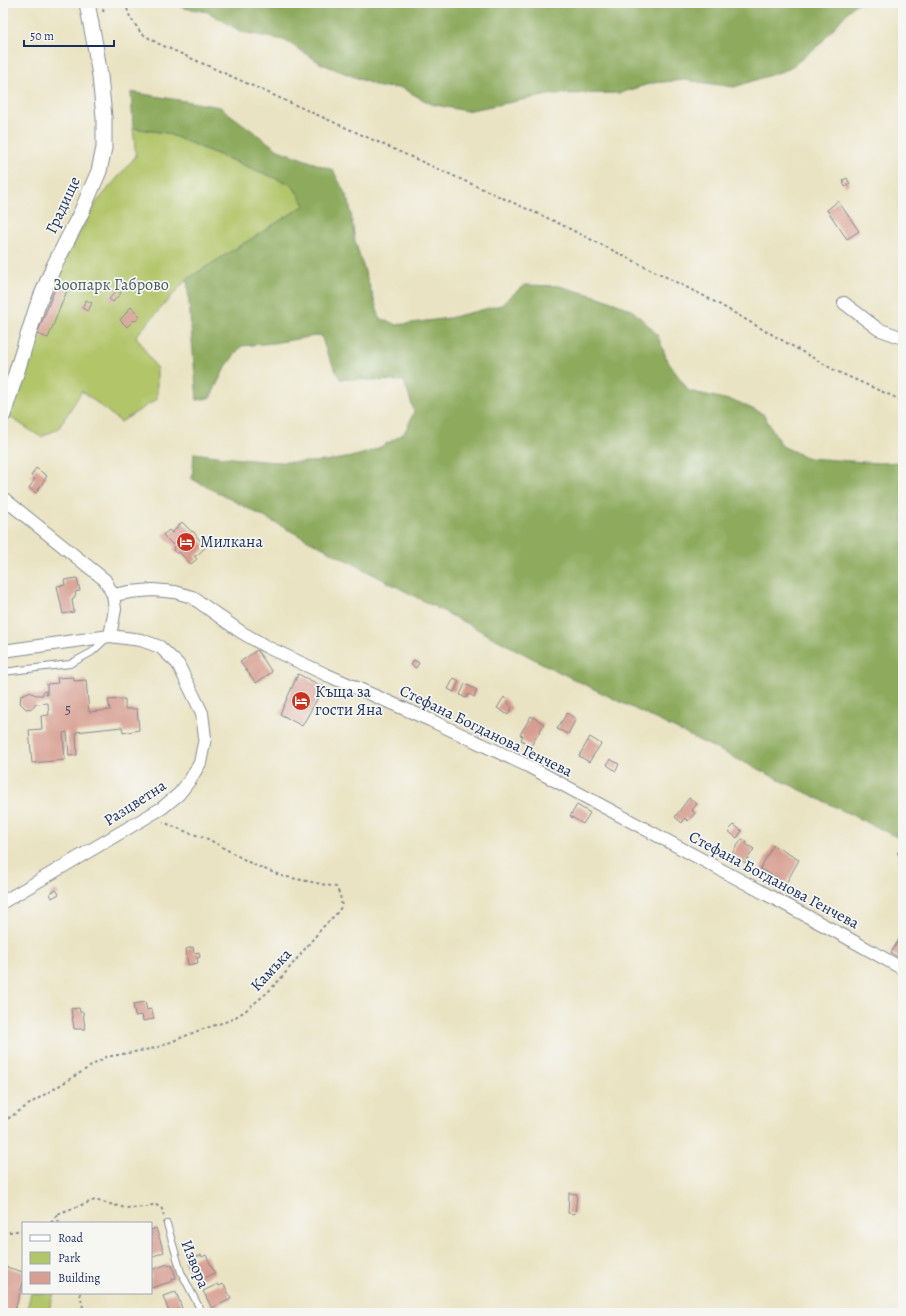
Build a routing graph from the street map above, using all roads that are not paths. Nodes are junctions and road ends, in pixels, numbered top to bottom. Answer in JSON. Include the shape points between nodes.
{"nodes":[{"id":1,"x":87,"y":3,"type":"edge"},
{"id":2,"x":844,"y":303,"type":"dead end"},
{"id":3,"x":903,"y":338,"type":"edge"},
{"id":4,"x":3,"y":415,"type":"edge"},
{"id":5,"x":3,"y":498,"type":"edge"},
{"id":6,"x":113,"y":595,"type":"junction"},
{"id":7,"x":110,"y":636,"type":"junction"},
{"id":8,"x":3,"y":651,"type":"edge"},
{"id":9,"x":3,"y":672,"type":"edge"},
{"id":10,"x":3,"y":902,"type":"edge"},
{"id":11,"x":903,"y":969,"type":"edge"},
{"id":12,"x":166,"y":1224,"type":"road end"},
{"id":13,"x":201,"y":1313,"type":"edge"}],
"edges":[{"from":1,"to":4,"type":"street","name":"Градище","via":[[102,96],[104,148],[99,171],[53,268],[38,307]]},
{"from":2,"to":3,"type":"street","via":[[878,329]]},
{"from":5,"to":6,"type":"street","via":[[105,580]]},
{"from":6,"to":7,"type":"street","via":[[115,610]]},
{"from":6,"to":11,"type":"street","name":"Стефана Богданова Генчева","via":[[153,590],[192,597],[267,647],[528,766]]},
{"from":7,"to":8,"type":"street","name":"Разцветна"},
{"from":7,"to":9,"type":"lane","via":[[92,652],[70,664]]},
{"from":7,"to":10,"type":"street","name":"Разцветна","via":[[141,640],[160,647],[178,664],[202,713],[205,738],[200,763],[179,794],[162,808]]},
{"from":12,"to":13,"type":"lane","name":"Извора","via":[[181,1272]]}]}
